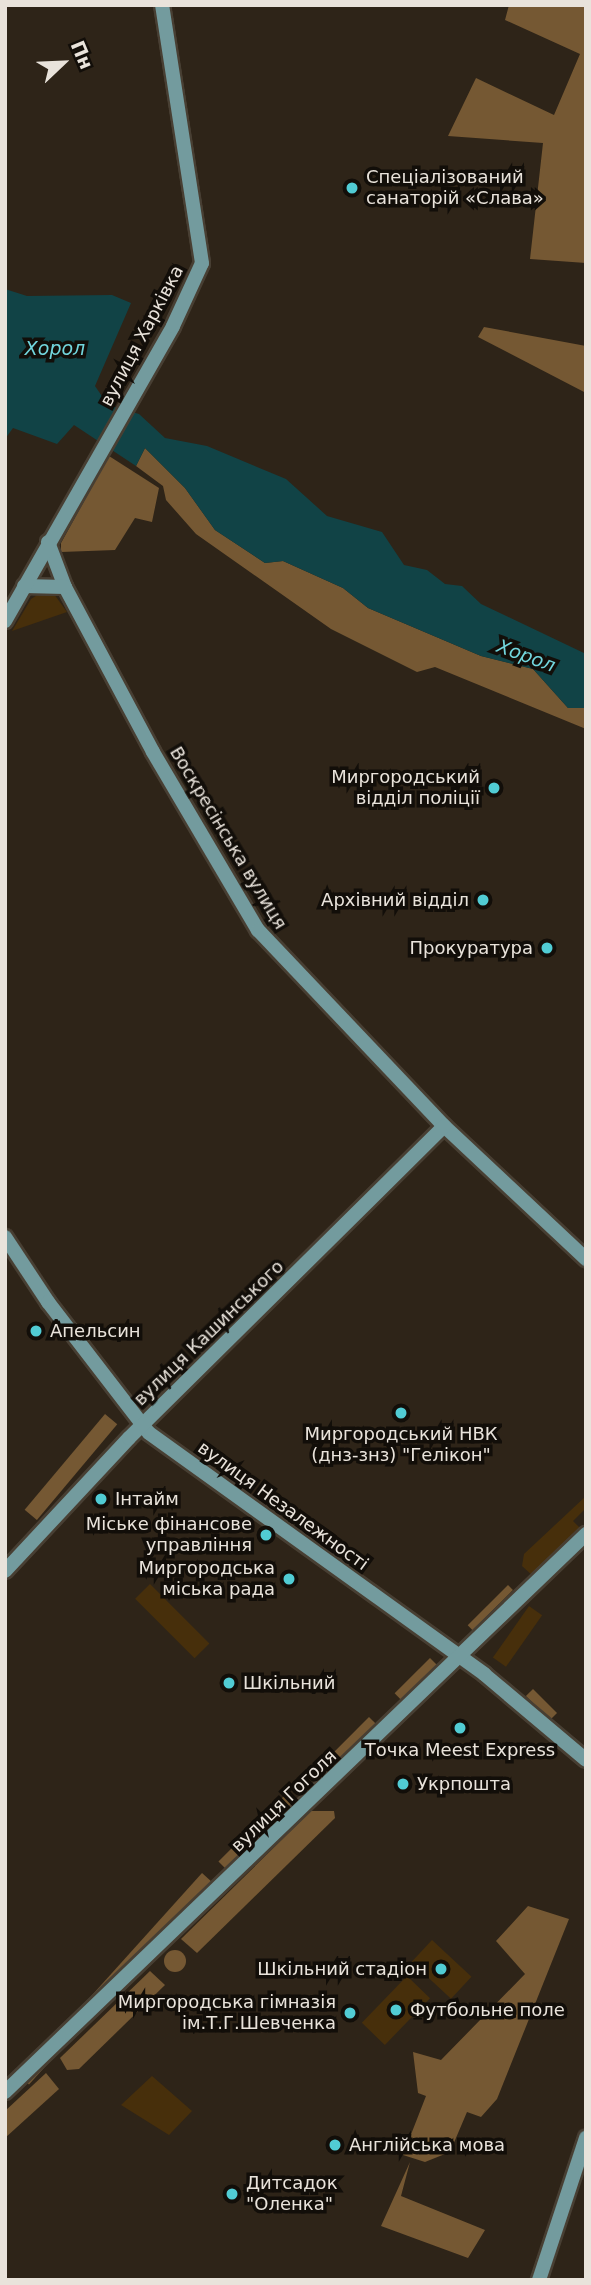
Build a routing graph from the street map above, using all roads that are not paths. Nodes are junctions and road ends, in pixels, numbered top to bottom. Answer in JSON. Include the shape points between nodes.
{"nodes":[{"id":1,"x":162,"y":5,"type":"edge"},
{"id":2,"x":48,"y":542,"type":"junction"},
{"id":3,"x":24,"y":586,"type":"junction"},
{"id":4,"x":65,"y":587,"type":"junction"},
{"id":5,"x":5,"y":621,"type":"edge"},
{"id":6,"x":444,"y":1126,"type":"junction"},
{"id":7,"x":5,"y":1237,"type":"edge"},
{"id":8,"x":586,"y":1259,"type":"edge"},
{"id":9,"x":142,"y":1425,"type":"junction"},
{"id":10,"x":586,"y":1534,"type":"edge"},
{"id":11,"x":5,"y":1571,"type":"edge"},
{"id":12,"x":460,"y":1657,"type":"junction"},
{"id":13,"x":586,"y":1760,"type":"edge"},
{"id":14,"x":5,"y":2092,"type":"edge"},
{"id":15,"x":586,"y":2138,"type":"edge"},
{"id":16,"x":539,"y":2280,"type":"edge"}],
"edges":[{"from":1,"to":2,"type":"street","name":"вулиця Харківка","via":[[202,263],[136,390]]},
{"from":2,"to":3,"type":"street","name":"вулиця Харківка"},
{"from":2,"to":4,"type":"street","name":"Воскресінська вулиця"},
{"from":3,"to":4,"type":"street"},
{"from":3,"to":5,"type":"street","name":"вулиця Харківка"},
{"from":4,"to":6,"type":"street","name":"Воскресінська вулиця","via":[[153,752],[258,930]]},
{"from":6,"to":8,"type":"street","name":"Воскресінська вулиця"},
{"from":6,"to":9,"type":"street","name":"вулиця Кашинського"},
{"from":7,"to":9,"type":"street","name":"вулиця Незалежності","via":[[48,1303]]},
{"from":9,"to":11,"type":"street","name":"вулиця Кашинського"},
{"from":9,"to":12,"type":"street","name":"вулиця Незалежності"},
{"from":10,"to":12,"type":"street","name":"вулиця Гоголя"},
{"from":12,"to":13,"type":"street","name":"вулиця Незалежності"},
{"from":12,"to":14,"type":"street","name":"вулиця Гоголя"},
{"from":15,"to":16,"type":"street"}]}
